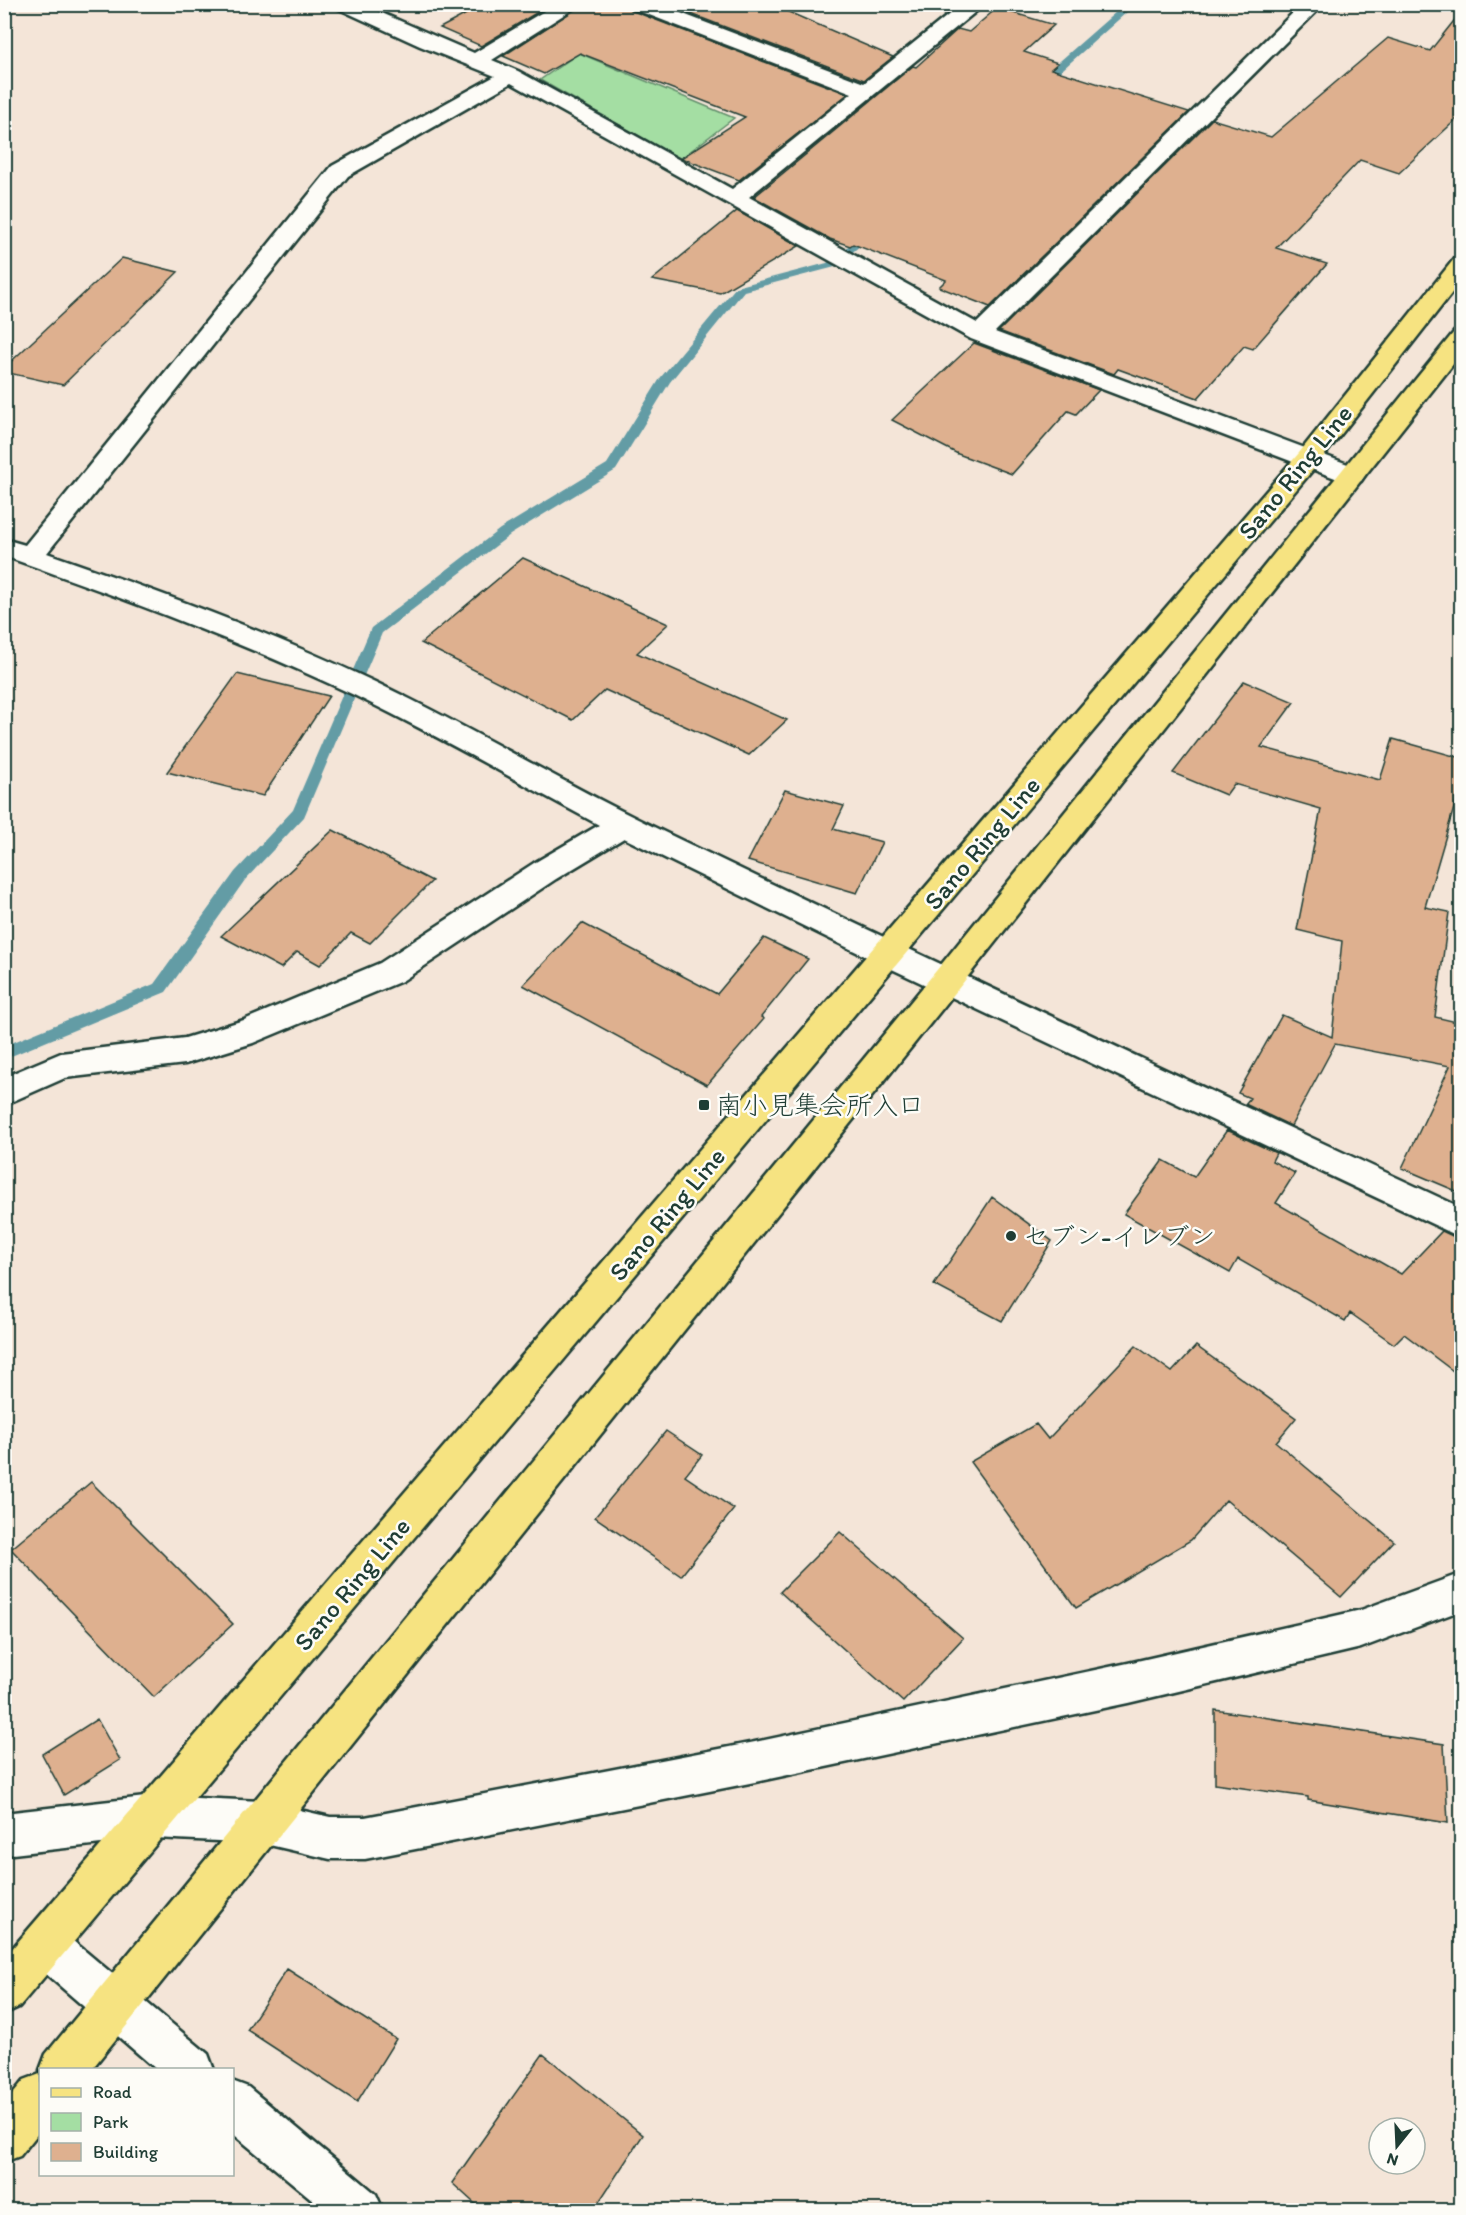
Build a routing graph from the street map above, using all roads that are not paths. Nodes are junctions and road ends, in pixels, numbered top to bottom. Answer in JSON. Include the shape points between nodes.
{"nodes":[{"id":1,"x":344,"y":4,"type":"edge"},
{"id":2,"x":572,"y":4,"type":"edge"},
{"id":3,"x":638,"y":4,"type":"edge"},
{"id":4,"x":975,"y":4,"type":"edge"},
{"id":5,"x":1314,"y":4,"type":"edge"},
{"id":6,"x":476,"y":61,"type":"junction"},
{"id":7,"x":511,"y":75,"type":"junction"},
{"id":8,"x":867,"y":91,"type":"junction"},
{"id":9,"x":732,"y":199,"type":"junction"},
{"id":10,"x":1461,"y":264,"type":"edge"},
{"id":11,"x":980,"y":334,"type":"junction"},
{"id":12,"x":1461,"y":337,"type":"edge"},
{"id":13,"x":1308,"y":459,"type":"junction"},
{"id":14,"x":1352,"y":475,"type":"junction"},
{"id":15,"x":17,"y":552,"type":"edge"},
{"id":16,"x":623,"y":825,"type":"junction"},
{"id":17,"x":888,"y":954,"type":"junction"},
{"id":18,"x":946,"y":980,"type":"junction"},
{"id":19,"x":4,"y":1092,"type":"edge"},
{"id":20,"x":1461,"y":1224,"type":"edge"},
{"id":21,"x":1461,"y":1591,"type":"edge"},
{"id":22,"x":154,"y":1817,"type":"junction"},
{"id":23,"x":261,"y":1822,"type":"junction"},
{"id":24,"x":4,"y":1834,"type":"edge"},
{"id":25,"x":45,"y":1945,"type":"junction"},
{"id":26,"x":4,"y":1992,"type":"edge"},
{"id":27,"x":116,"y":2005,"type":"junction"},
{"id":28,"x":64,"y":2068,"type":"edge"},
{"id":29,"x":190,"y":2068,"type":"edge"},
{"id":30,"x":39,"y":2097,"type":"edge"},
{"id":31,"x":234,"y":2105,"type":"edge"},
{"id":32,"x":4,"y":2140,"type":"edge"},
{"id":33,"x":360,"y":2211,"type":"edge"}],
"edges":[{"from":1,"to":6,"type":"street"},
{"from":2,"to":6,"type":"street"},
{"from":3,"to":8,"type":"street"},
{"from":4,"to":8,"type":"street"},
{"from":5,"to":11,"type":"street"},
{"from":6,"to":7,"type":"street"},
{"from":7,"to":9,"type":"street"},
{"from":7,"to":15,"type":"street","via":[[340,171]]},
{"from":8,"to":9,"type":"street"},
{"from":9,"to":11,"type":"street"},
{"from":10,"to":13,"type":"main road","name":"Sano Ring Line"},
{"from":11,"to":13,"type":"street"},
{"from":12,"to":14,"type":"main road","name":"Sano Ring Line"},
{"from":13,"to":14,"type":"street"},
{"from":13,"to":17,"type":"main road","name":"Sano Ring Line"},
{"from":14,"to":18,"type":"main road","name":"Sano Ring Line"},
{"from":15,"to":16,"type":"street","via":[[245,637],[365,689]]},
{"from":16,"to":17,"type":"street"},
{"from":16,"to":19,"type":"street","via":[[391,972],[253,1030],[185,1051],[61,1066]]},
{"from":17,"to":18,"type":"street"},
{"from":17,"to":22,"type":"main road","name":"Sano Ring Line"},
{"from":18,"to":20,"type":"street"},
{"from":18,"to":23,"type":"main road","name":"Sano Ring Line"},
{"from":21,"to":23,"type":"street","via":[[1360,1629],[1128,1683],[755,1762],[376,1836],[330,1838]]},
{"from":22,"to":23,"type":"street"},
{"from":22,"to":24,"type":"street"},
{"from":22,"to":25,"type":"main road","name":"Sano Ring Line"},
{"from":23,"to":27,"type":"main road","name":"Sano Ring Line"},
{"from":25,"to":26,"type":"main road","name":"Sano Ring Line"},
{"from":25,"to":27,"type":"street"},
{"from":27,"to":28,"type":"main road","name":"Sano Ring Line"},
{"from":27,"to":29,"type":"street"},
{"from":30,"to":32,"type":"main road"},
{"from":31,"to":33,"type":"street"}]}
